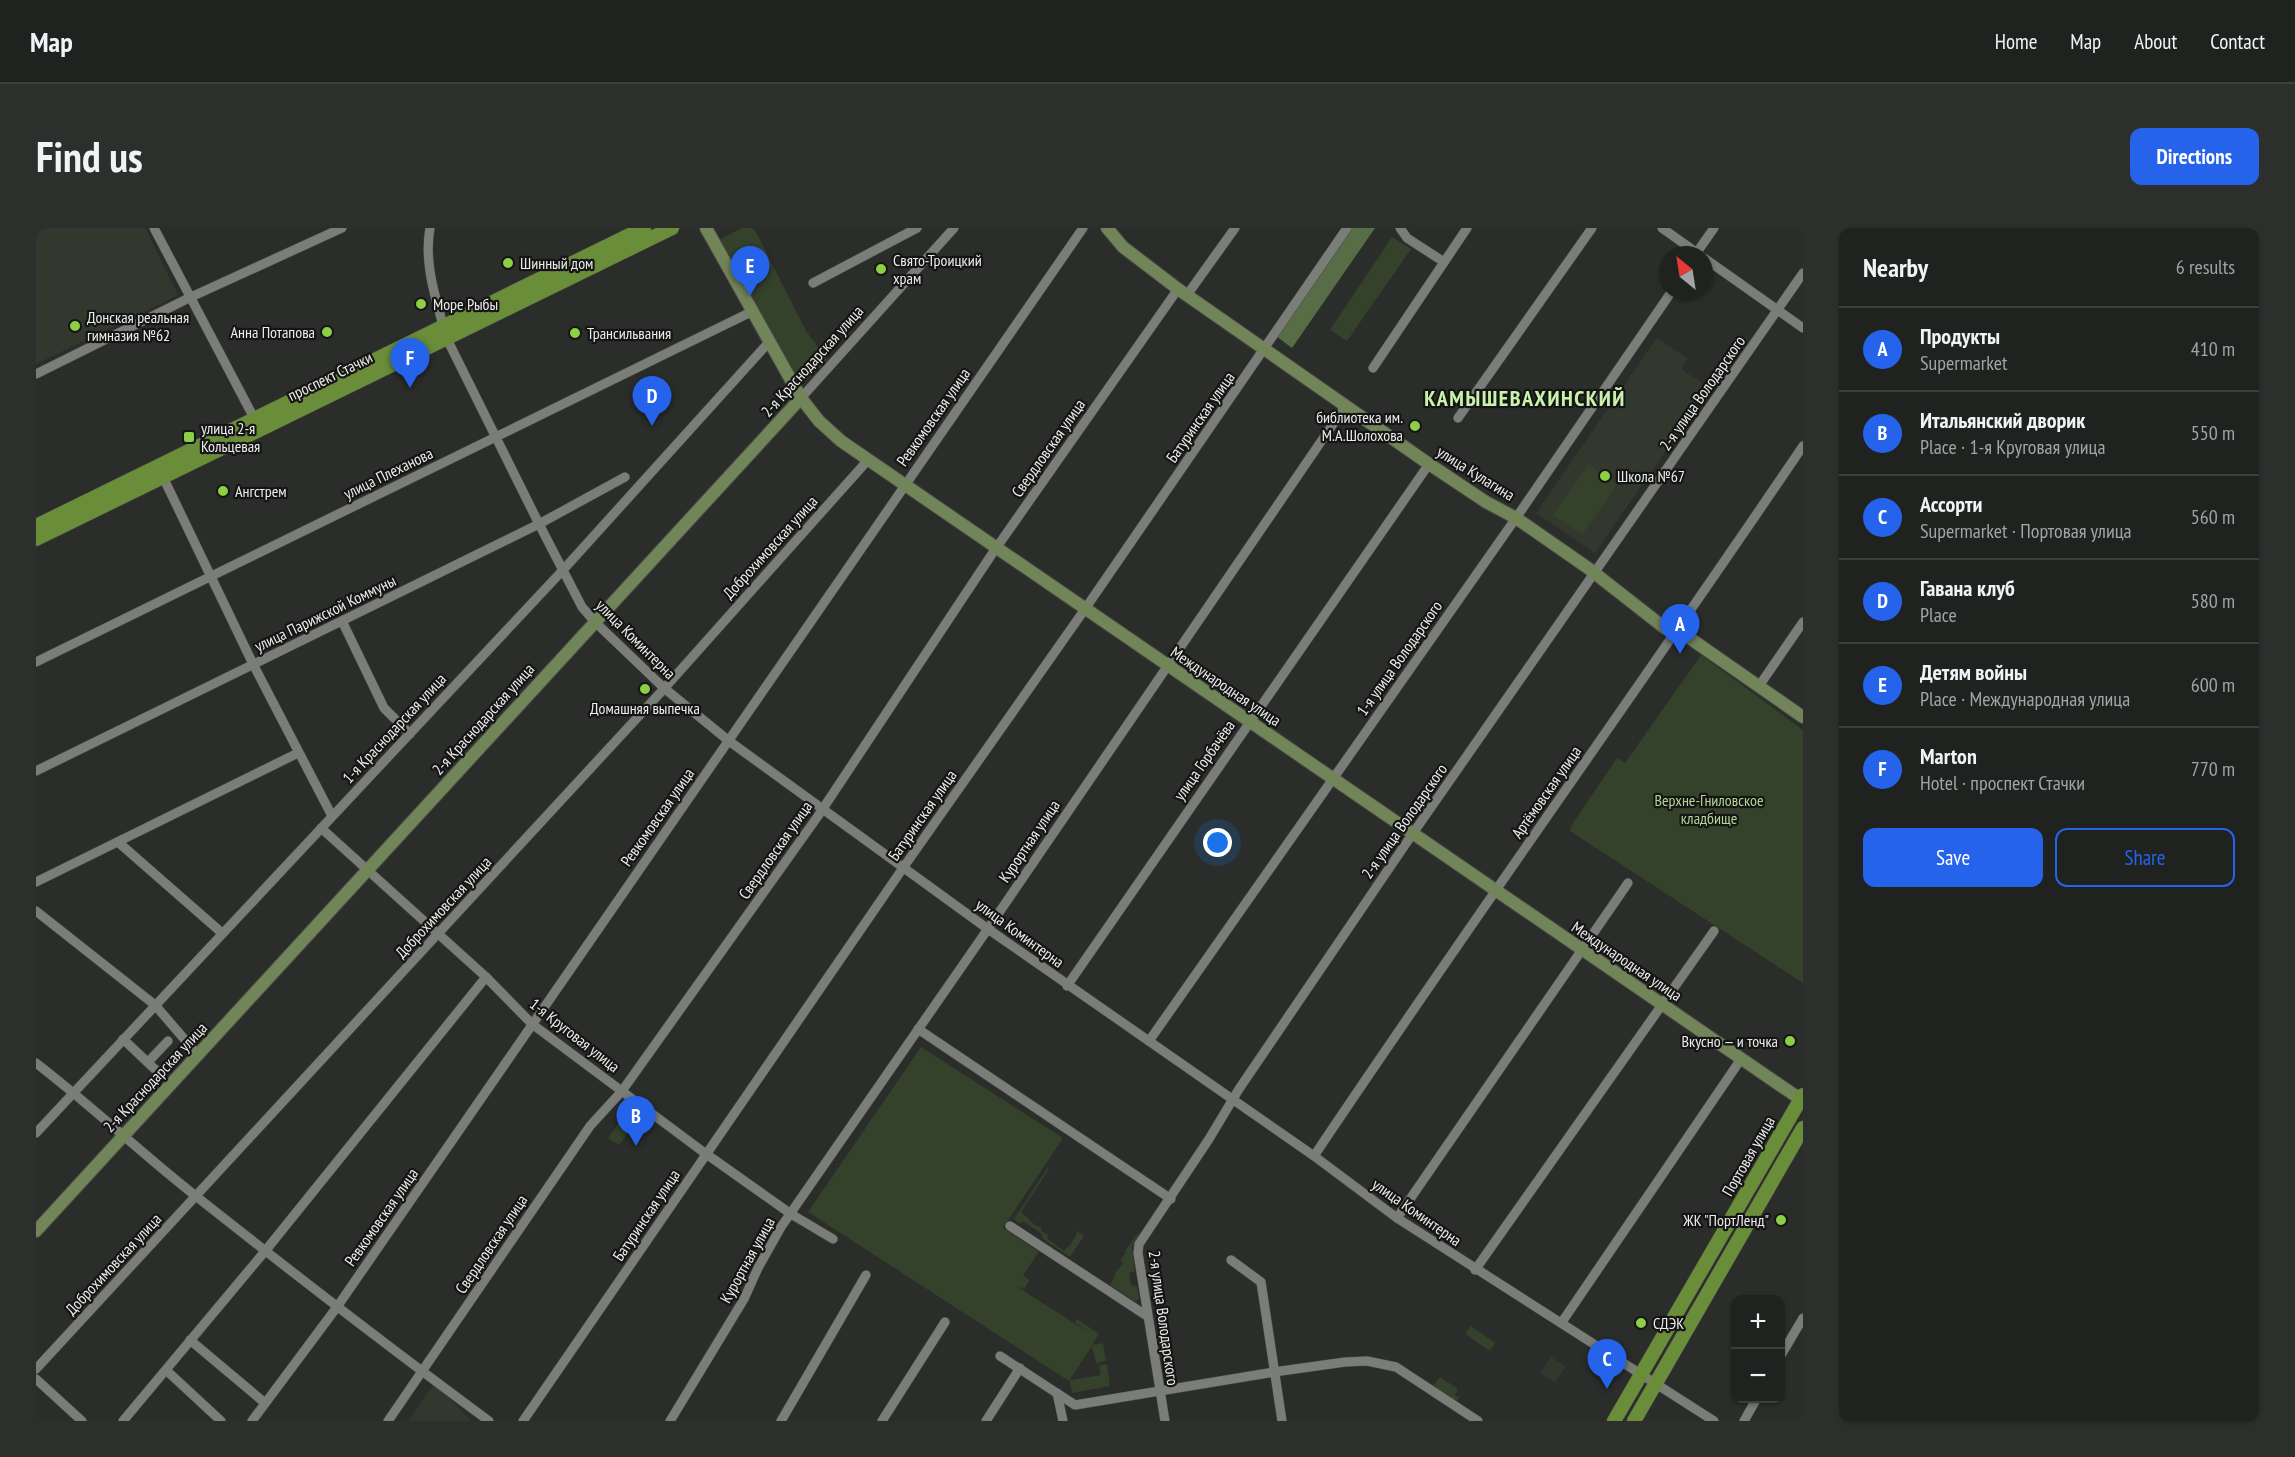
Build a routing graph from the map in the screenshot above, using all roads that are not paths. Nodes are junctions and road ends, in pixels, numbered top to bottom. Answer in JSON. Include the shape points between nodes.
{"nodes":[{"id":1,"x":154,"y":228,"type":"edge"},
{"id":2,"x":342,"y":228,"type":"edge"},
{"id":3,"x":430,"y":228,"type":"edge"},
{"id":4,"x":644,"y":228,"type":"edge"},
{"id":5,"x":672,"y":228,"type":"edge"},
{"id":6,"x":706,"y":228,"type":"edge"},
{"id":7,"x":917,"y":228,"type":"edge"},
{"id":8,"x":954,"y":228,"type":"edge"},
{"id":9,"x":1083,"y":228,"type":"edge"},
{"id":10,"x":1107,"y":228,"type":"edge"},
{"id":11,"x":1234,"y":228,"type":"edge"},
{"id":12,"x":1347,"y":228,"type":"edge"},
{"id":13,"x":1400,"y":228,"type":"edge"},
{"id":14,"x":1467,"y":228,"type":"edge"},
{"id":15,"x":1592,"y":228,"type":"edge"},
{"id":16,"x":1662,"y":228,"type":"edge"},
{"id":17,"x":1714,"y":228,"type":"edge"},
{"id":18,"x":1687,"y":246,"type":"edge"},
{"id":19,"x":1704,"y":246,"type":"edge"},
{"id":20,"x":1444,"y":262,"type":"junction"},
{"id":21,"x":1713,"y":265,"type":"edge"},
{"id":22,"x":1803,"y":273,"type":"edge"},
{"id":23,"x":813,"y":283,"type":"dead end"},
{"id":24,"x":1182,"y":292,"type":"junction"},
{"id":25,"x":191,"y":297,"type":"junction"},
{"id":26,"x":1666,"y":300,"type":"edge"},
{"id":27,"x":1778,"y":309,"type":"junction"},
{"id":28,"x":753,"y":311,"type":"junction"},
{"id":29,"x":1803,"y":327,"type":"edge"},
{"id":30,"x":445,"y":331,"type":"junction"},
{"id":31,"x":770,"y":341,"type":"junction"},
{"id":32,"x":1265,"y":349,"type":"junction"},
{"id":33,"x":1373,"y":368,"type":"dead end"},
{"id":34,"x":36,"y":374,"type":"edge"},
{"id":35,"x":801,"y":398,"type":"junction"},
{"id":36,"x":1346,"y":405,"type":"junction"},
{"id":37,"x":254,"y":418,"type":"junction"},
{"id":38,"x":1458,"y":418,"type":"dead end"},
{"id":39,"x":495,"y":436,"type":"junction"},
{"id":40,"x":1803,"y":446,"type":"edge"},
{"id":41,"x":868,"y":460,"type":"junction"},
{"id":42,"x":1429,"y":464,"type":"junction"},
{"id":43,"x":163,"y":477,"type":"junction"},
{"id":44,"x":625,"y":477,"type":"dead end"},
{"id":45,"x":904,"y":486,"type":"junction"},
{"id":46,"x":1516,"y":518,"type":"junction"},
{"id":47,"x":538,"y":524,"type":"junction"},
{"id":48,"x":36,"y":526,"type":"edge"},
{"id":49,"x":36,"y":539,"type":"edge"},
{"id":50,"x":996,"y":548,"type":"junction"},
{"id":51,"x":563,"y":570,"type":"junction"},
{"id":52,"x":1596,"y":574,"type":"junction"},
{"id":53,"x":212,"y":577,"type":"junction"},
{"id":54,"x":1085,"y":609,"type":"junction"},
{"id":55,"x":342,"y":621,"type":"junction"},
{"id":56,"x":595,"y":622,"type":"junction"},
{"id":57,"x":1803,"y":622,"type":"edge"},
{"id":58,"x":1678,"y":630,"type":"junction"},
{"id":59,"x":36,"y":663,"type":"edge"},
{"id":60,"x":253,"y":664,"type":"junction"},
{"id":61,"x":1167,"y":666,"type":"junction"},
{"id":62,"x":1759,"y":687,"type":"junction"},
{"id":63,"x":664,"y":688,"type":"junction"},
{"id":64,"x":1803,"y":717,"type":"edge"},
{"id":65,"x":1249,"y":721,"type":"junction"},
{"id":66,"x":410,"y":734,"type":"junction"},
{"id":67,"x":729,"y":741,"type":"junction"},
{"id":68,"x":298,"y":753,"type":"junction"},
{"id":69,"x":36,"y":771,"type":"edge"},
{"id":70,"x":1332,"y":779,"type":"junction"},
{"id":71,"x":822,"y":809,"type":"junction"},
{"id":72,"x":332,"y":816,"type":"junction"},
{"id":73,"x":321,"y":828,"type":"junction"},
{"id":74,"x":1412,"y":835,"type":"junction"},
{"id":75,"x":118,"y":842,"type":"junction"},
{"id":76,"x":903,"y":868,"type":"junction"},
{"id":77,"x":368,"y":870,"type":"junction"},
{"id":78,"x":36,"y":882,"type":"edge"},
{"id":79,"x":1628,"y":883,"type":"dead end"},
{"id":80,"x":1495,"y":891,"type":"junction"},
{"id":81,"x":36,"y":911,"type":"edge"},
{"id":82,"x":988,"y":929,"type":"junction"},
{"id":83,"x":1714,"y":931,"type":"dead end"},
{"id":84,"x":222,"y":933,"type":"junction"},
{"id":85,"x":438,"y":934,"type":"junction"},
{"id":86,"x":1582,"y":950,"type":"junction"},
{"id":87,"x":486,"y":977,"type":"junction"},
{"id":88,"x":1067,"y":986,"type":"junction"},
{"id":89,"x":155,"y":1005,"type":"junction"},
{"id":90,"x":1663,"y":1006,"type":"junction"},
{"id":91,"x":532,"y":1024,"type":"junction"},
{"id":92,"x":918,"y":1029,"type":"junction"},
{"id":93,"x":123,"y":1039,"type":"junction"},
{"id":94,"x":168,"y":1041,"type":"dead end"},
{"id":95,"x":1149,"y":1041,"type":"junction"},
{"id":96,"x":198,"y":1055,"type":"junction"},
{"id":97,"x":1741,"y":1059,"type":"junction"},
{"id":98,"x":148,"y":1062,"type":"junction"},
{"id":99,"x":36,"y":1064,"type":"edge"},
{"id":100,"x":161,"y":1075,"type":"dead end"},
{"id":101,"x":622,"y":1091,"type":"junction"},
{"id":102,"x":73,"y":1092,"type":"junction"},
{"id":103,"x":1802,"y":1098,"type":"edge"},
{"id":104,"x":1233,"y":1100,"type":"junction"},
{"id":105,"x":1803,"y":1128,"type":"edge"},
{"id":106,"x":36,"y":1132,"type":"edge"},
{"id":107,"x":123,"y":1136,"type":"junction"},
{"id":108,"x":706,"y":1154,"type":"junction"},
{"id":109,"x":1314,"y":1156,"type":"junction"},
{"id":110,"x":196,"y":1197,"type":"junction"},
{"id":111,"x":1171,"y":1199,"type":"junction"},
{"id":112,"x":791,"y":1214,"type":"junction"},
{"id":113,"x":1397,"y":1218,"type":"junction"},
{"id":114,"x":1010,"y":1226,"type":"dead end"},
{"id":115,"x":36,"y":1231,"type":"edge"},
{"id":116,"x":833,"y":1239,"type":"dead end"},
{"id":117,"x":266,"y":1250,"type":"junction"},
{"id":118,"x":1231,"y":1260,"type":"dead end"},
{"id":119,"x":1475,"y":1270,"type":"junction"},
{"id":120,"x":866,"y":1275,"type":"dead end"},
{"id":121,"x":337,"y":1307,"type":"junction"},
{"id":122,"x":1147,"y":1316,"type":"junction"},
{"id":123,"x":1803,"y":1318,"type":"edge"},
{"id":124,"x":945,"y":1322,"type":"dead end"},
{"id":125,"x":1562,"y":1322,"type":"junction"},
{"id":126,"x":190,"y":1340,"type":"junction"},
{"id":127,"x":1785,"y":1349,"type":"edge"},
{"id":128,"x":1000,"y":1356,"type":"dead end"},
{"id":129,"x":1020,"y":1368,"type":"junction"},
{"id":130,"x":36,"y":1369,"type":"edge"},
{"id":131,"x":166,"y":1370,"type":"junction"},
{"id":132,"x":422,"y":1372,"type":"junction"},
{"id":133,"x":1274,"y":1372,"type":"junction"},
{"id":134,"x":1640,"y":1375,"type":"junction"},
{"id":135,"x":36,"y":1379,"type":"edge"},
{"id":136,"x":1654,"y":1384,"type":"junction"},
{"id":137,"x":1160,"y":1391,"type":"junction"},
{"id":138,"x":1057,"y":1393,"type":"junction"},
{"id":139,"x":265,"y":1403,"type":"junction"},
{"id":140,"x":1754,"y":1403,"type":"edge"},
{"id":141,"x":1075,"y":1404,"type":"junction"},
{"id":142,"x":1060,"y":1408,"type":"junction"},
{"id":143,"x":82,"y":1421,"type":"edge"},
{"id":144,"x":123,"y":1421,"type":"edge"},
{"id":145,"x":221,"y":1421,"type":"edge"},
{"id":146,"x":252,"y":1421,"type":"edge"},
{"id":147,"x":388,"y":1421,"type":"edge"},
{"id":148,"x":489,"y":1421,"type":"edge"},
{"id":149,"x":523,"y":1421,"type":"edge"},
{"id":150,"x":670,"y":1421,"type":"edge"},
{"id":151,"x":781,"y":1421,"type":"edge"},
{"id":152,"x":882,"y":1421,"type":"edge"},
{"id":153,"x":986,"y":1421,"type":"edge"},
{"id":154,"x":1063,"y":1421,"type":"edge"},
{"id":155,"x":1165,"y":1421,"type":"edge"},
{"id":156,"x":1282,"y":1421,"type":"edge"},
{"id":157,"x":1478,"y":1421,"type":"edge"},
{"id":158,"x":1614,"y":1421,"type":"edge"},
{"id":159,"x":1634,"y":1421,"type":"edge"},
{"id":160,"x":1714,"y":1421,"type":"edge"},
{"id":161,"x":1744,"y":1421,"type":"edge"}],
"edges":[{"from":1,"to":25,"type":"street"},
{"from":2,"to":25,"type":"street"},
{"from":3,"to":30,"type":"street","name":"улица Коминтерна","via":[[430,271]]},
{"from":4,"to":30,"type":"main road","name":"проспект Стачки"},
{"from":5,"to":30,"type":"main road","name":"проспект Стачки"},
{"from":6,"to":28,"type":"street","name":"Международная улица"},
{"from":7,"to":23,"type":"street"},
{"from":8,"to":35,"type":"street","name":"2-я Краснодарская улица"},
{"from":9,"to":45,"type":"street","name":"Ревкомовская улица"},
{"from":10,"to":24,"type":"street","name":"улица Кулагина","via":[[1123,247]]},
{"from":11,"to":24,"type":"street","name":"Свердловская улица"},
{"from":12,"to":32,"type":"street","name":"Батуринская улица"},
{"from":13,"to":20,"type":"street","via":[[1407,238]]},
{"from":14,"to":20,"type":"street"},
{"from":15,"to":38,"type":"street"},
{"from":16,"to":18,"type":"street"},
{"from":17,"to":19,"type":"street"},
{"from":20,"to":33,"type":"street"},
{"from":21,"to":27,"type":"street"},
{"from":22,"to":27,"type":"street","name":"2-я улица Володарского"},
{"from":24,"to":32,"type":"street","name":"улица Кулагина"},
{"from":24,"to":50,"type":"street","name":"Свердловская улица"},
{"from":25,"to":34,"type":"street"},
{"from":25,"to":37,"type":"street"},
{"from":26,"to":46,"type":"street","name":"1-я улица Володарского"},
{"from":27,"to":29,"type":"street"},
{"from":27,"to":52,"type":"street","name":"2-я улица Володарского"},
{"from":28,"to":31,"type":"street","name":"Международная улица"},
{"from":28,"to":39,"type":"street","name":"улица Плеханова"},
{"from":30,"to":37,"type":"main road","name":"проспект Стачки"},
{"from":30,"to":39,"type":"street","name":"улица Коминтерна"},
{"from":30,"to":43,"type":"main road","name":"проспект Стачки"},
{"from":31,"to":35,"type":"street","name":"Международная улица"},
{"from":31,"to":51,"type":"street","name":"1-я Краснодарская улица"},
{"from":32,"to":36,"type":"street","name":"улица Кулагина"},
{"from":32,"to":54,"type":"street","name":"Батуринская улица"},
{"from":35,"to":41,"type":"street","name":"Международная улица","via":[[819,421]]},
{"from":35,"to":56,"type":"street","name":"2-я Краснодарская улица"},
{"from":36,"to":42,"type":"street","name":"улица Кулагина"},
{"from":36,"to":61,"type":"street","name":"Курортная улица"},
{"from":37,"to":48,"type":"main road","name":"проспект Стачки"},
{"from":39,"to":47,"type":"street","name":"улица Коминтерна"},
{"from":39,"to":53,"type":"street","name":"улица Плеханова"},
{"from":40,"to":58,"type":"street","name":"Артёмовская улица"},
{"from":41,"to":45,"type":"street","name":"Международная улица"},
{"from":41,"to":63,"type":"street","name":"Доброхимовская улица"},
{"from":42,"to":46,"type":"street","name":"улица Кулагина"},
{"from":42,"to":65,"type":"street","name":"улица Горбачёва"},
{"from":43,"to":49,"type":"main road","name":"проспект Стачки"},
{"from":43,"to":53,"type":"street"},
{"from":44,"to":47,"type":"street","name":"улица Парижской Коммуны"},
{"from":45,"to":50,"type":"street","name":"Международная улица"},
{"from":45,"to":67,"type":"street","name":"Ревкомовская улица"},
{"from":46,"to":52,"type":"street","name":"улица Кулагина"},
{"from":46,"to":70,"type":"street","name":"1-я улица Володарского"},
{"from":47,"to":51,"type":"street","name":"улица Коминтерна"},
{"from":47,"to":55,"type":"street","name":"улица Парижской Коммуны"},
{"from":50,"to":54,"type":"street","name":"Международная улица"},
{"from":50,"to":71,"type":"street","name":"Свердловская улица"},
{"from":51,"to":56,"type":"street","name":"улица Коминтерна","via":[[582,607]]},
{"from":51,"to":66,"type":"street","name":"1-я Краснодарская улица"},
{"from":52,"to":58,"type":"street","name":"улица Кулагина","via":[[1666,629]]},
{"from":52,"to":74,"type":"street","name":"2-я улица Володарского"},
{"from":53,"to":59,"type":"street","name":"улица Плеханова"},
{"from":53,"to":60,"type":"street"},
{"from":54,"to":61,"type":"street","name":"Международная улица"},
{"from":54,"to":76,"type":"street","name":"Батуринская улица"},
{"from":55,"to":60,"type":"street","name":"улица Парижской Коммуны"},
{"from":55,"to":66,"type":"street","via":[[384,708]]},
{"from":56,"to":63,"type":"street","name":"улица Коминтерна"},
{"from":56,"to":77,"type":"street","name":"2-я Краснодарская улица"},
{"from":57,"to":62,"type":"street"},
{"from":58,"to":62,"type":"street","name":"улица Кулагина"},
{"from":58,"to":80,"type":"street","name":"Артёмовская улица"},
{"from":60,"to":68,"type":"street"},
{"from":60,"to":69,"type":"street","name":"улица Парижской Коммуны"},
{"from":61,"to":65,"type":"street","name":"Международная улица"},
{"from":61,"to":82,"type":"street","name":"Курортная улица"},
{"from":62,"to":64,"type":"street","name":"улица Кулагина"},
{"from":63,"to":67,"type":"street","name":"улица Коминтерна"},
{"from":63,"to":85,"type":"street","name":"Доброхимовская улица"},
{"from":65,"to":70,"type":"street","name":"Международная улица"},
{"from":65,"to":88,"type":"street","name":"улица Горбачёва"},
{"from":66,"to":72,"type":"street","name":"1-я Краснодарская улица"},
{"from":67,"to":71,"type":"street","name":"улица Коминтерна"},
{"from":67,"to":91,"type":"street","name":"Ревкомовская улица"},
{"from":68,"to":72,"type":"street"},
{"from":68,"to":75,"type":"street"},
{"from":70,"to":74,"type":"street","name":"Международная улица"},
{"from":70,"to":95,"type":"street","name":"1-я улица Володарского"},
{"from":71,"to":76,"type":"street","name":"улица Коминтерна"},
{"from":71,"to":101,"type":"street","name":"Свердловская улица"},
{"from":72,"to":73,"type":"street","name":"1-я Краснодарская улица"},
{"from":73,"to":77,"type":"street","name":"1-я Круговая улица"},
{"from":73,"to":84,"type":"street","name":"1-я Краснодарская улица"},
{"from":74,"to":80,"type":"street","name":"Международная улица"},
{"from":74,"to":104,"type":"street","name":"2-я улица Володарского"},
{"from":75,"to":78,"type":"street"},
{"from":75,"to":84,"type":"street"},
{"from":76,"to":82,"type":"street","name":"улица Коминтерна"},
{"from":76,"to":108,"type":"street","name":"Батуринская улица"},
{"from":77,"to":85,"type":"street","name":"1-я Круговая улица"},
{"from":77,"to":96,"type":"street","name":"2-я Краснодарская улица"},
{"from":79,"to":86,"type":"street"},
{"from":80,"to":86,"type":"street","name":"Международная улица"},
{"from":80,"to":109,"type":"street","name":"Артёмовская улица"},
{"from":81,"to":89,"type":"street"},
{"from":82,"to":88,"type":"street","name":"улица Коминтерна"},
{"from":82,"to":92,"type":"street","name":"Курортная улица"},
{"from":83,"to":90,"type":"street"},
{"from":84,"to":89,"type":"street","name":"1-я Краснодарская улица"},
{"from":85,"to":87,"type":"street","name":"1-я Круговая улица"},
{"from":85,"to":110,"type":"street","name":"Доброхимовская улица"},
{"from":86,"to":90,"type":"street","name":"Международная улица"},
{"from":86,"to":113,"type":"street"},
{"from":87,"to":91,"type":"street","name":"1-я Круговая улица"},
{"from":87,"to":117,"type":"street"},
{"from":88,"to":95,"type":"street","name":"улица Коминтерна"},
{"from":89,"to":93,"type":"street","name":"1-я Краснодарская улица"},
{"from":89,"to":96,"type":"street"},
{"from":90,"to":97,"type":"street","name":"Международная улица"},
{"from":90,"to":119,"type":"street"},
{"from":91,"to":101,"type":"street","name":"1-я Круговая улица"},
{"from":91,"to":121,"type":"street","name":"Ревкомовская улица"},
{"from":92,"to":111,"type":"street"},
{"from":92,"to":112,"type":"street","name":"Курортная улица"},
{"from":93,"to":98,"type":"street"},
{"from":93,"to":102,"type":"street","name":"1-я Краснодарская улица"},
{"from":94,"to":98,"type":"street"},
{"from":95,"to":104,"type":"street","name":"улица Коминтерна"},
{"from":96,"to":107,"type":"street","name":"2-я Краснодарская улица"},
{"from":97,"to":103,"type":"street","name":"Международная улица"},
{"from":97,"to":125,"type":"street"},
{"from":98,"to":100,"type":"street"},
{"from":99,"to":102,"type":"street"},
{"from":101,"to":108,"type":"street","name":"1-я Круговая улица"},
{"from":101,"to":132,"type":"street","name":"Свердловская улица","via":[[590,1126]]},
{"from":102,"to":106,"type":"street","name":"1-я Краснодарская улица"},
{"from":102,"to":107,"type":"street"},
{"from":103,"to":134,"type":"main road","name":"Портовая улица"},
{"from":104,"to":109,"type":"street","name":"улица Коминтерна"},
{"from":104,"to":111,"type":"street","name":"2-я улица Володарского"},
{"from":105,"to":136,"type":"main road","name":"Портовая улица"},
{"from":107,"to":110,"type":"street"},
{"from":107,"to":115,"type":"street","name":"2-я Краснодарская улица"},
{"from":108,"to":112,"type":"street","name":"1-я Круговая улица"},
{"from":108,"to":149,"type":"street","name":"Батуринская улица"},
{"from":109,"to":113,"type":"street","name":"улица Коминтерна"},
{"from":110,"to":117,"type":"street"},
{"from":110,"to":130,"type":"street","name":"Доброхимовская улица"},
{"from":111,"to":122,"type":"street","name":"2-я улица Володарского","via":[[1137,1249]]},
{"from":112,"to":116,"type":"street","name":"1-я Круговая улица"},
{"from":112,"to":150,"type":"street","name":"Курортная улица"},
{"from":113,"to":119,"type":"street","name":"улица Коминтерна"},
{"from":114,"to":122,"type":"street"},
{"from":117,"to":121,"type":"street"},
{"from":117,"to":126,"type":"street"},
{"from":118,"to":133,"type":"street","via":[[1261,1282]]},
{"from":119,"to":125,"type":"street","name":"улица Коминтерна"},
{"from":120,"to":151,"type":"street"},
{"from":121,"to":132,"type":"street"},
{"from":121,"to":139,"type":"street","name":"Ревкомовская улица"},
{"from":122,"to":137,"type":"street","name":"2-я улица Володарского"},
{"from":123,"to":127,"type":"street"},
{"from":124,"to":152,"type":"street"},
{"from":125,"to":134,"type":"street","name":"улица Коминтерна"},
{"from":126,"to":131,"type":"street"},
{"from":126,"to":139,"type":"street"},
{"from":128,"to":129,"type":"street"},
{"from":129,"to":138,"type":"street"},
{"from":129,"to":153,"type":"street"},
{"from":131,"to":144,"type":"street"},
{"from":131,"to":145,"type":"street"},
{"from":132,"to":147,"type":"street","name":"Свердловская улица"},
{"from":132,"to":148,"type":"street"},
{"from":133,"to":137,"type":"street"},
{"from":133,"to":156,"type":"street"},
{"from":133,"to":157,"type":"street","via":[[1345,1362],[1382,1363],[1396,1367]]},
{"from":134,"to":136,"type":"street","name":"улица Коминтерна"},
{"from":134,"to":158,"type":"main road","name":"Портовая улица"},
{"from":135,"to":143,"type":"street"},
{"from":136,"to":159,"type":"main road","name":"Портовая улица"},
{"from":136,"to":160,"type":"street","name":"улица Коминтерна"},
{"from":137,"to":141,"type":"street"},
{"from":137,"to":155,"type":"street","name":"2-я улица Володарского"},
{"from":138,"to":141,"type":"street"},
{"from":138,"to":142,"type":"street"},
{"from":139,"to":146,"type":"street","name":"Ревкомовская улица"},
{"from":140,"to":161,"type":"street"},
{"from":141,"to":142,"type":"street"},
{"from":142,"to":154,"type":"street"}]}
